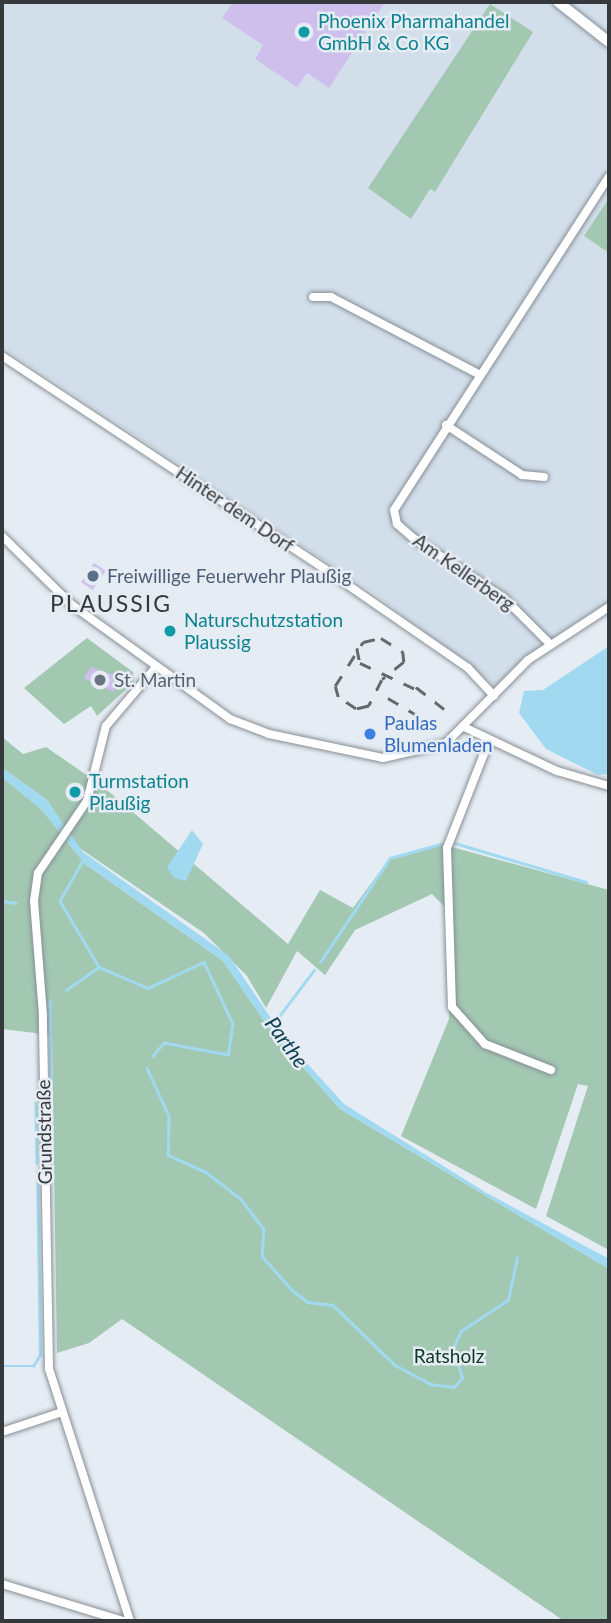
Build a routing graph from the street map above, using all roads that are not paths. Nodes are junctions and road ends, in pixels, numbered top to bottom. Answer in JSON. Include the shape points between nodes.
{"nodes":[{"id":1,"x":558,"y":2,"type":"edge"},
{"id":2,"x":609,"y":42,"type":"edge"},
{"id":3,"x":609,"y":177,"type":"edge"},
{"id":4,"x":313,"y":297,"type":"dead end"},
{"id":5,"x":2,"y":356,"type":"edge"},
{"id":6,"x":478,"y":374,"type":"junction"},
{"id":7,"x":446,"y":425,"type":"junction"},
{"id":8,"x":544,"y":477,"type":"dead end"},
{"id":9,"x":2,"y":536,"type":"edge"},
{"id":10,"x":609,"y":607,"type":"edge"},
{"id":11,"x":549,"y":643,"type":"junction"},
{"id":12,"x":156,"y":667,"type":"junction"},
{"id":13,"x":494,"y":696,"type":"junction"},
{"id":14,"x":464,"y":727,"type":"junction"},
{"id":15,"x":489,"y":741,"type":"junction"},
{"id":16,"x":609,"y":786,"type":"edge"},
{"id":17,"x":551,"y":1069,"type":"dead end"},
{"id":18,"x":62,"y":1412,"type":"junction"},
{"id":19,"x":2,"y":1432,"type":"edge"},
{"id":20,"x":2,"y":1584,"type":"edge"},
{"id":21,"x":123,"y":1621,"type":"edge"},
{"id":22,"x":130,"y":1621,"type":"edge"}],
"edges":[{"from":1,"to":2,"type":"main road"},
{"from":3,"to":6,"type":"street","name":"Am Kellerberg"},
{"from":4,"to":6,"type":"street","via":[[331,297]]},
{"from":5,"to":13,"type":"street","name":"Hinter dem Dorf","via":[[330,572],[468,668]]},
{"from":6,"to":7,"type":"street","name":"Am Kellerberg"},
{"from":7,"to":8,"type":"street","via":[[522,475]]},
{"from":7,"to":11,"type":"street","name":"Am Kellerberg","via":[[394,510],[397,524],[504,598]]},
{"from":9,"to":12,"type":"street","via":[[72,605]]},
{"from":10,"to":11,"type":"street"},
{"from":11,"to":13,"type":"street"},
{"from":12,"to":14,"type":"street","via":[[248,727],[360,754],[412,756],[445,744]]},
{"from":12,"to":18,"type":"street","name":"Grundstraße","via":[[106,726],[87,801],[38,873],[34,901],[43,1015],[45,1296],[49,1369]]},
{"from":13,"to":14,"type":"street"},
{"from":14,"to":15,"type":"street"},
{"from":15,"to":16,"type":"street"},
{"from":15,"to":17,"type":"street","via":[[447,848],[452,1007],[485,1044]]},
{"from":18,"to":19,"type":"street"},
{"from":18,"to":22,"type":"street","name":"Grundstraße"},
{"from":20,"to":21,"type":"street"}]}
